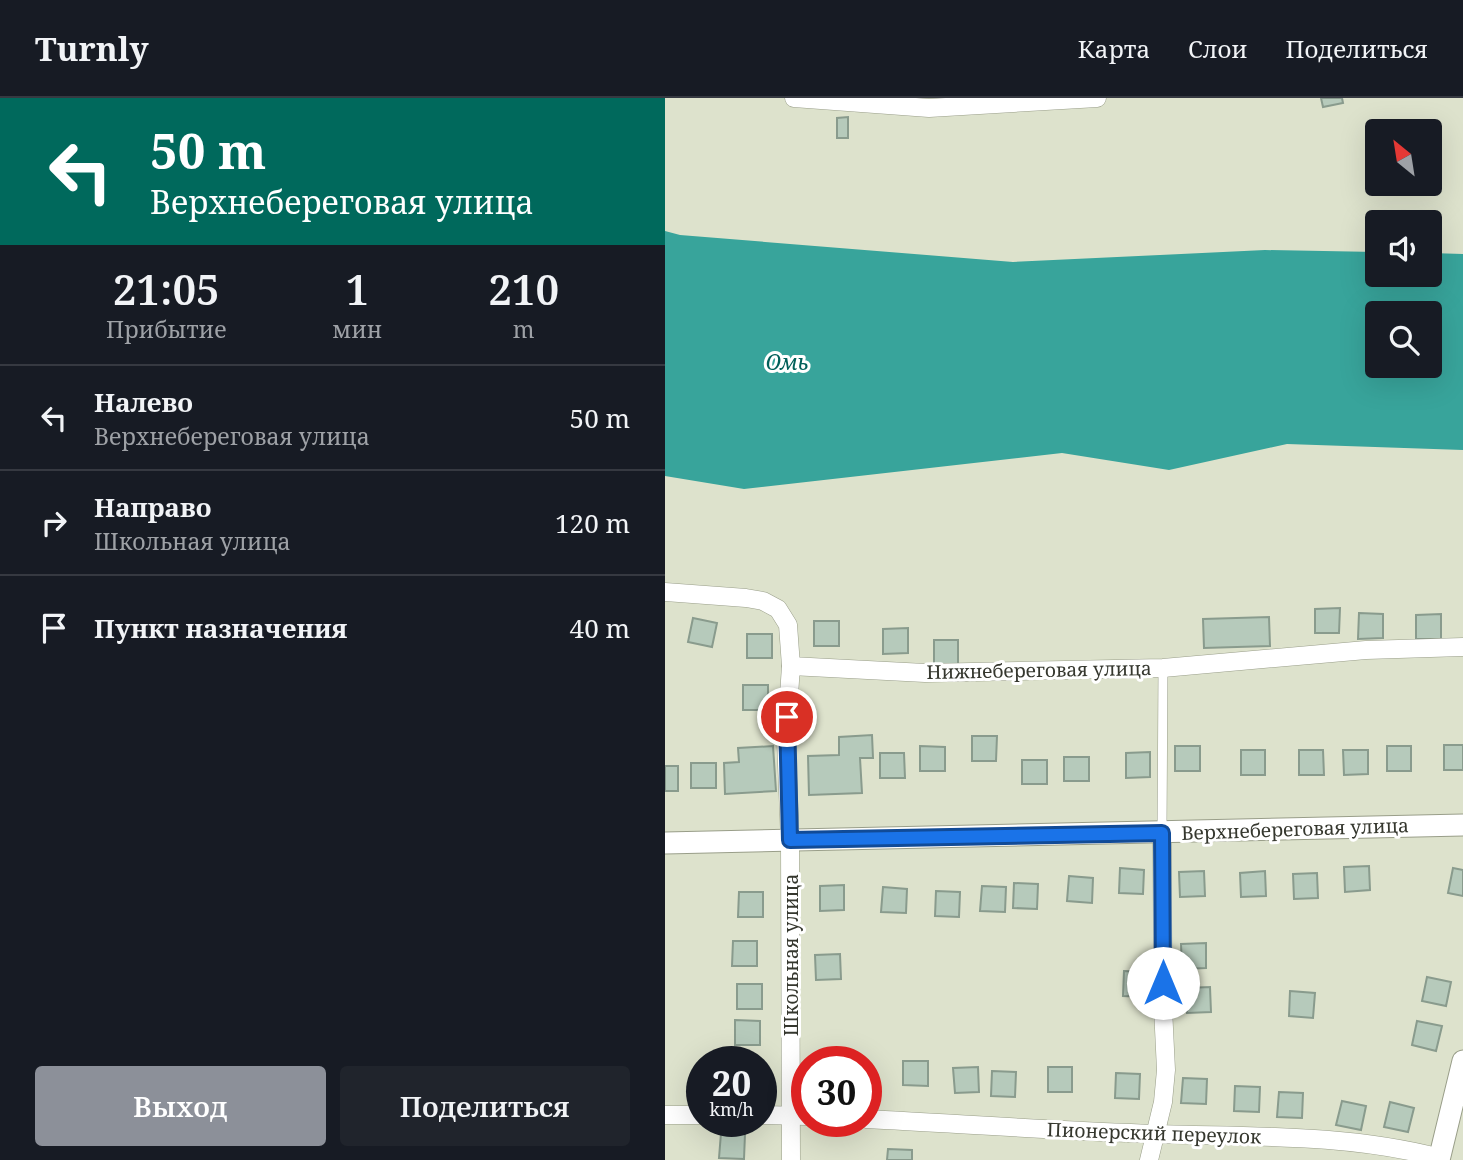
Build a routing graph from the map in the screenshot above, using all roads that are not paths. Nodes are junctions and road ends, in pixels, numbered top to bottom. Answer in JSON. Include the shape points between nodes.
{"nodes":[{"id":1,"x":794,"y":98,"type":"edge"},
{"id":2,"x":1097,"y":98,"type":"edge"},
{"id":3,"x":665,"y":592,"type":"edge"},
{"id":4,"x":1463,"y":647,"type":"edge"},
{"id":5,"x":791,"y":666,"type":"junction"},
{"id":6,"x":1163,"y":668,"type":"junction"},
{"id":7,"x":1463,"y":825,"type":"edge"},
{"id":8,"x":1162,"y":833,"type":"junction"},
{"id":9,"x":790,"y":840,"type":"junction"},
{"id":10,"x":665,"y":843,"type":"edge"},
{"id":11,"x":797,"y":1046,"type":"edge"},
{"id":12,"x":1463,"y":1060,"type":"edge"},
{"id":13,"x":665,"y":1115,"type":"edge"},
{"id":14,"x":686,"y":1115,"type":"edge"},
{"id":15,"x":882,"y":1120,"type":"edge"},
{"id":16,"x":1155,"y":1134,"type":"junction"},
{"id":17,"x":795,"y":1137,"type":"edge"},
{"id":18,"x":1440,"y":1159,"type":"edge"},
{"id":19,"x":791,"y":1160,"type":"edge"},
{"id":20,"x":1149,"y":1160,"type":"edge"}],
"edges":[{"from":1,"to":2,"type":"street","via":[[929,108]]},
{"from":3,"to":5,"type":"street","via":[[746,598],[778,609],[789,625]]},
{"from":4,"to":6,"type":"street","name":"Нижнебереговая улица","via":[[1366,650]]},
{"from":5,"to":6,"type":"street","name":"Нижнебереговая улица","via":[[925,673]]},
{"from":5,"to":9,"type":"street","name":"Школьная улица","via":[[786,740]]},
{"from":6,"to":8,"type":"lane"},
{"from":7,"to":8,"type":"street","name":"Верхнебереговая улица"},
{"from":8,"to":9,"type":"street","name":"Верхнебереговая улица"},
{"from":8,"to":16,"type":"street","via":[[1166,1070]]},
{"from":9,"to":10,"type":"street","name":"Верхнебереговая улица"},
{"from":9,"to":11,"type":"street","name":"Школьная улица"},
{"from":12,"to":18,"type":"street"},
{"from":13,"to":14,"type":"street"},
{"from":15,"to":16,"type":"street","name":"Пионерский переулок"},
{"from":16,"to":18,"type":"street","name":"Пионерский переулок","via":[[1336,1140]]},
{"from":16,"to":20,"type":"street"},
{"from":17,"to":19,"type":"street","name":"Школьная улица"}]}
